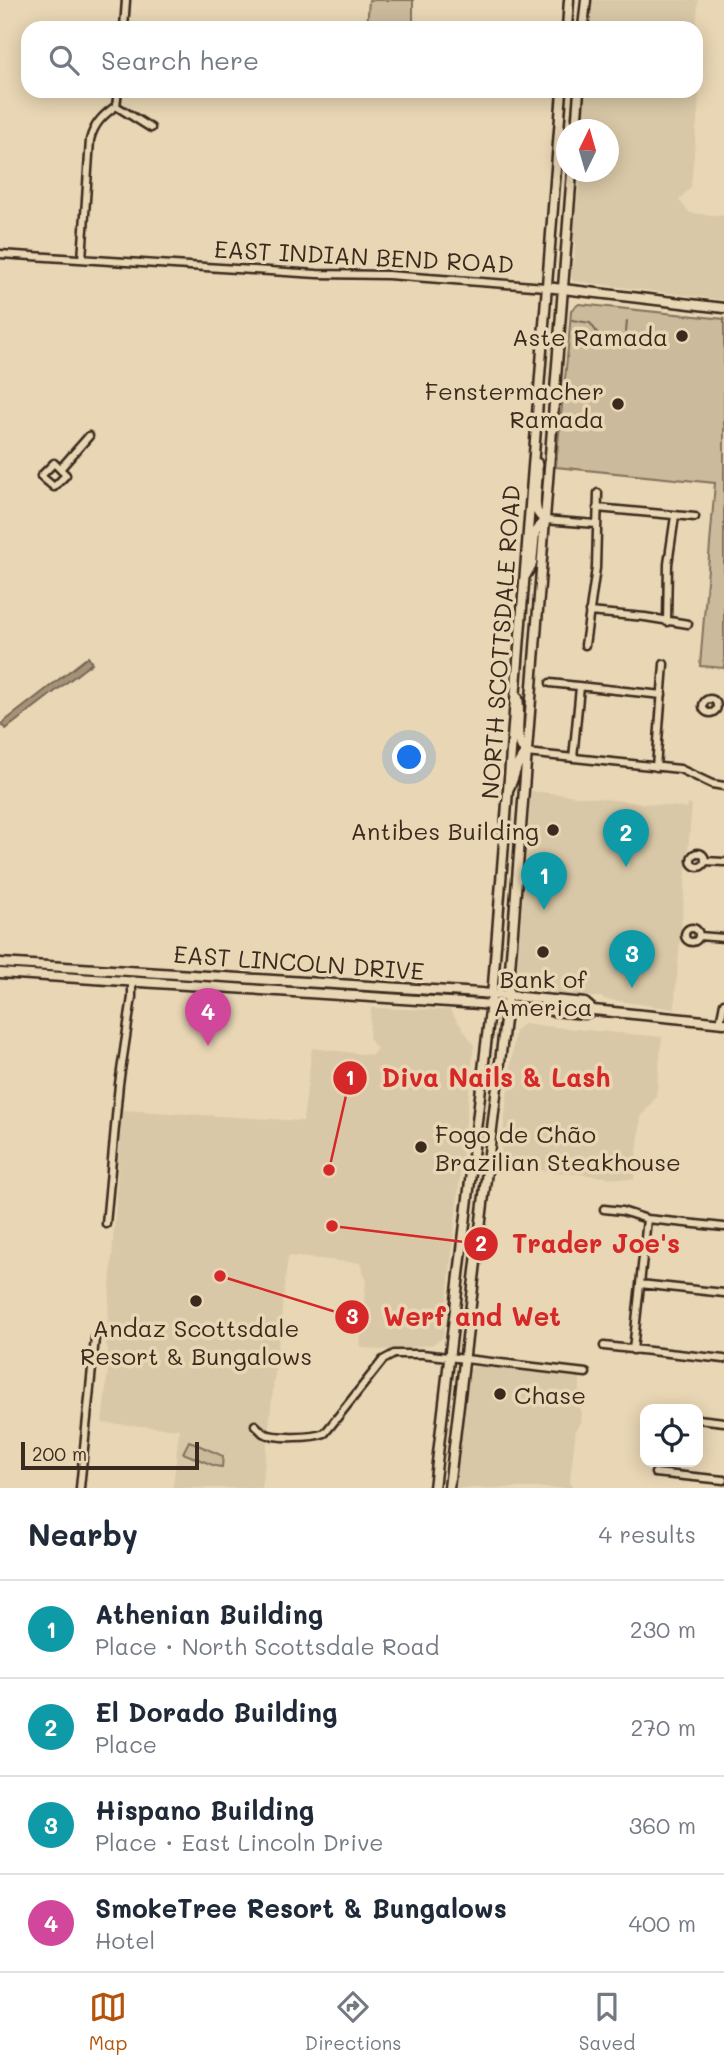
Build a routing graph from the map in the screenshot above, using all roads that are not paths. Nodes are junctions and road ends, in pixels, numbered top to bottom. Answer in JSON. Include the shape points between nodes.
{"nodes":[{"id":1,"x":126,"y":0,"type":"edge"},
{"id":2,"x":569,"y":0,"type":"edge"},
{"id":3,"x":586,"y":0,"type":"edge"},
{"id":4,"x":124,"y":21,"type":"edge"},
{"id":5,"x":568,"y":21,"type":"edge"},
{"id":6,"x":584,"y":21,"type":"edge"},
{"id":7,"x":117,"y":98,"type":"edge"},
{"id":8,"x":561,"y":98,"type":"edge"},
{"id":9,"x":578,"y":98,"type":"edge"},
{"id":10,"x":116,"y":106,"type":"junction"},
{"id":11,"x":577,"y":119,"type":"edge"},
{"id":12,"x":151,"y":128,"type":"dead end"},
{"id":13,"x":571,"y":182,"type":"edge"},
{"id":14,"x":0,"y":254,"type":"edge"},
{"id":15,"x":82,"y":258,"type":"junction"},
{"id":16,"x":546,"y":287,"type":"junction"},
{"id":17,"x":563,"y":289,"type":"junction"},
{"id":18,"x":724,"y":308,"type":"edge"},
{"id":19,"x":89,"y":436,"type":"dead end"},
{"id":20,"x":535,"y":450,"type":"junction"},
{"id":21,"x":60,"y":469,"type":"dead end"},
{"id":22,"x":597,"y":493,"type":"dead end"},
{"id":23,"x":597,"y":508,"type":"junction"},
{"id":24,"x":675,"y":516,"type":"junction"},
{"id":25,"x":695,"y":517,"type":"dead end"},
{"id":26,"x":544,"y":520,"type":"junction"},
{"id":27,"x":596,"y":524,"type":"junction"},
{"id":28,"x":524,"y":580,"type":"junction"},
{"id":29,"x":589,"y":612,"type":"junction"},
{"id":30,"x":667,"y":622,"type":"junction"},
{"id":31,"x":688,"y":624,"type":"dead end"},
{"id":32,"x":585,"y":645,"type":"dead end"},
{"id":33,"x":664,"y":664,"type":"dead end"},
{"id":34,"x":550,"y":683,"type":"dead end"},
{"id":35,"x":580,"y":687,"type":"junction"},
{"id":36,"x":516,"y":688,"type":"junction"},
{"id":37,"x":662,"y":695,"type":"junction"},
{"id":38,"x":526,"y":753,"type":"junction"},
{"id":39,"x":573,"y":758,"type":"junction"},
{"id":40,"x":656,"y":767,"type":"junction"},
{"id":41,"x":724,"y":786,"type":"edge"},
{"id":42,"x":508,"y":791,"type":"junction"},
{"id":43,"x":503,"y":854,"type":"junction"},
{"id":44,"x":518,"y":855,"type":"junction"},
{"id":45,"x":705,"y":861,"type":"dead end"},
{"id":46,"x":724,"y":862,"type":"edge"},
{"id":47,"x":699,"y":936,"type":"dead end"},
{"id":48,"x":724,"y":938,"type":"edge"},
{"id":49,"x":0,"y":963,"type":"edge"},
{"id":50,"x":0,"y":973,"type":"edge"},
{"id":51,"x":132,"y":976,"type":"junction"},
{"id":52,"x":492,"y":994,"type":"junction"},
{"id":53,"x":508,"y":995,"type":"junction"},
{"id":54,"x":724,"y":1003,"type":"edge"},
{"id":55,"x":491,"y":1005,"type":"junction"},
{"id":56,"x":507,"y":1007,"type":"junction"},
{"id":57,"x":593,"y":1010,"type":"junction"},
{"id":58,"x":722,"y":1023,"type":"edge"},
{"id":59,"x":604,"y":1209,"type":"dead end"},
{"id":60,"x":647,"y":1219,"type":"junction"},
{"id":61,"x":106,"y":1223,"type":"dead end"},
{"id":62,"x":724,"y":1227,"type":"edge"},
{"id":63,"x":640,"y":1284,"type":"junction"},
{"id":64,"x":724,"y":1293,"type":"edge"},
{"id":65,"x":95,"y":1338,"type":"dead end"},
{"id":66,"x":604,"y":1346,"type":"dead end"},
{"id":67,"x":633,"y":1350,"type":"junction"},
{"id":68,"x":450,"y":1357,"type":"junction"},
{"id":69,"x":465,"y":1358,"type":"junction"},
{"id":70,"x":724,"y":1359,"type":"edge"},
{"id":71,"x":586,"y":1373,"type":"dead end"},
{"id":72,"x":703,"y":1420,"type":"edge"},
{"id":73,"x":724,"y":1422,"type":"edge"},
{"id":74,"x":255,"y":1425,"type":"dead end"},
{"id":75,"x":655,"y":1473,"type":"dead end"},
{"id":76,"x":723,"y":1479,"type":"edge"},
{"id":77,"x":80,"y":1488,"type":"edge"},
{"id":78,"x":434,"y":1488,"type":"edge"},
{"id":79,"x":449,"y":1488,"type":"edge"},
{"id":80,"x":719,"y":1488,"type":"edge"}],
"edges":[{"from":1,"to":4,"type":"street"},
{"from":2,"to":5,"type":"main road"},
{"from":3,"to":6,"type":"main road"},
{"from":7,"to":10,"type":"street"},
{"from":8,"to":16,"type":"main road","name":"NORTH SCOTTSDALE ROAD"},
{"from":9,"to":11,"type":"main road"},
{"from":10,"to":12,"type":"street"},
{"from":10,"to":15,"type":"street","via":[[92,130]]},
{"from":13,"to":17,"type":"main road","name":"NORTH SCOTTSDALE ROAD"},
{"from":14,"to":15,"type":"street","name":"EAST INDIAN BEND ROAD"},
{"from":15,"to":16,"type":"street","name":"EAST INDIAN BEND ROAD"},
{"from":16,"to":17,"type":"main road","name":"EAST INDIAN BEND ROAD"},
{"from":16,"to":20,"type":"main road","name":"NORTH SCOTTSDALE ROAD"},
{"from":17,"to":18,"type":"main road","name":"EAST INDIAN BEND ROAD"},
{"from":17,"to":26,"type":"main road","name":"NORTH SCOTTSDALE ROAD"},
{"from":19,"to":21,"type":"street"},
{"from":20,"to":26,"type":"main road","via":[[539,472],[536,508]]},
{"from":20,"to":28,"type":"main road","name":"NORTH SCOTTSDALE ROAD"},
{"from":22,"to":23,"type":"street"},
{"from":23,"to":24,"type":"street"},
{"from":23,"to":27,"type":"street"},
{"from":24,"to":25,"type":"street"},
{"from":24,"to":30,"type":"street"},
{"from":26,"to":27,"type":"street"},
{"from":26,"to":28,"type":"main road","via":[[535,532],[532,564]]},
{"from":26,"to":38,"type":"main road","name":"NORTH SCOTTSDALE ROAD"},
{"from":27,"to":29,"type":"street"},
{"from":28,"to":36,"type":"main road","name":"NORTH SCOTTSDALE ROAD"},
{"from":29,"to":30,"type":"street"},
{"from":29,"to":32,"type":"street"},
{"from":30,"to":31,"type":"street"},
{"from":33,"to":37,"type":"street"},
{"from":34,"to":35,"type":"street"},
{"from":35,"to":37,"type":"street"},
{"from":35,"to":39,"type":"street"},
{"from":36,"to":38,"type":"main road","via":[[518,742]]},
{"from":36,"to":42,"type":"main road","name":"NORTH SCOTTSDALE ROAD"},
{"from":37,"to":40,"type":"street"},
{"from":38,"to":39,"type":"street"},
{"from":38,"to":42,"type":"main road"},
{"from":38,"to":44,"type":"main road","name":"NORTH SCOTTSDALE ROAD"},
{"from":39,"to":40,"type":"street"},
{"from":40,"to":41,"type":"street","via":[[680,769]]},
{"from":42,"to":43,"type":"main road","name":"NORTH SCOTTSDALE ROAD"},
{"from":43,"to":44,"type":"main road"},
{"from":43,"to":52,"type":"main road","name":"NORTH SCOTTSDALE ROAD"},
{"from":44,"to":53,"type":"main road","name":"NORTH SCOTTSDALE ROAD"},
{"from":45,"to":46,"type":"street"},
{"from":47,"to":48,"type":"street"},
{"from":49,"to":51,"type":"main road","name":"EAST LINCOLN DRIVE"},
{"from":50,"to":51,"type":"main road","name":"EAST LINCOLN DRIVE"},
{"from":51,"to":52,"type":"main road","name":"EAST LINCOLN DRIVE"},
{"from":51,"to":55,"type":"main road","name":"EAST LINCOLN DRIVE"},
{"from":51,"to":61,"type":"street"},
{"from":52,"to":53,"type":"main road","name":"EAST LINCOLN DRIVE"},
{"from":52,"to":55,"type":"main road","name":"NORTH SCOTTSDALE ROAD"},
{"from":53,"to":56,"type":"main road","name":"NORTH SCOTTSDALE ROAD"},
{"from":53,"to":57,"type":"main road","name":"EAST LINCOLN DRIVE","via":[[585,1003]]},
{"from":54,"to":58,"type":"street"},
{"from":55,"to":56,"type":"main road","name":"EAST LINCOLN DRIVE"},
{"from":55,"to":68,"type":"main road","name":"NORTH SCOTTSDALE ROAD"},
{"from":56,"to":57,"type":"main road","name":"EAST LINCOLN DRIVE","via":[[585,1014]]},
{"from":56,"to":69,"type":"main road","name":"NORTH SCOTTSDALE ROAD"},
{"from":57,"to":58,"type":"main road","name":"EAST LINCOLN DRIVE"},
{"from":59,"to":60,"type":"street"},
{"from":60,"to":62,"type":"street"},
{"from":60,"to":63,"type":"street"},
{"from":63,"to":64,"type":"street"},
{"from":63,"to":67,"type":"street"},
{"from":65,"to":77,"type":"street"},
{"from":66,"to":67,"type":"street"},
{"from":67,"to":70,"type":"street"},
{"from":68,"to":69,"type":"street"},
{"from":68,"to":74,"type":"street","via":[[408,1353],[383,1360],[329,1430],[318,1436],[271,1435]]},
{"from":68,"to":78,"type":"main road","name":"NORTH SCOTTSDALE ROAD"},
{"from":69,"to":71,"type":"street"},
{"from":69,"to":79,"type":"main road","name":"NORTH SCOTTSDALE ROAD"},
{"from":72,"to":73,"type":"street"},
{"from":75,"to":76,"type":"street"},
{"from":76,"to":80,"type":"street"}]}
